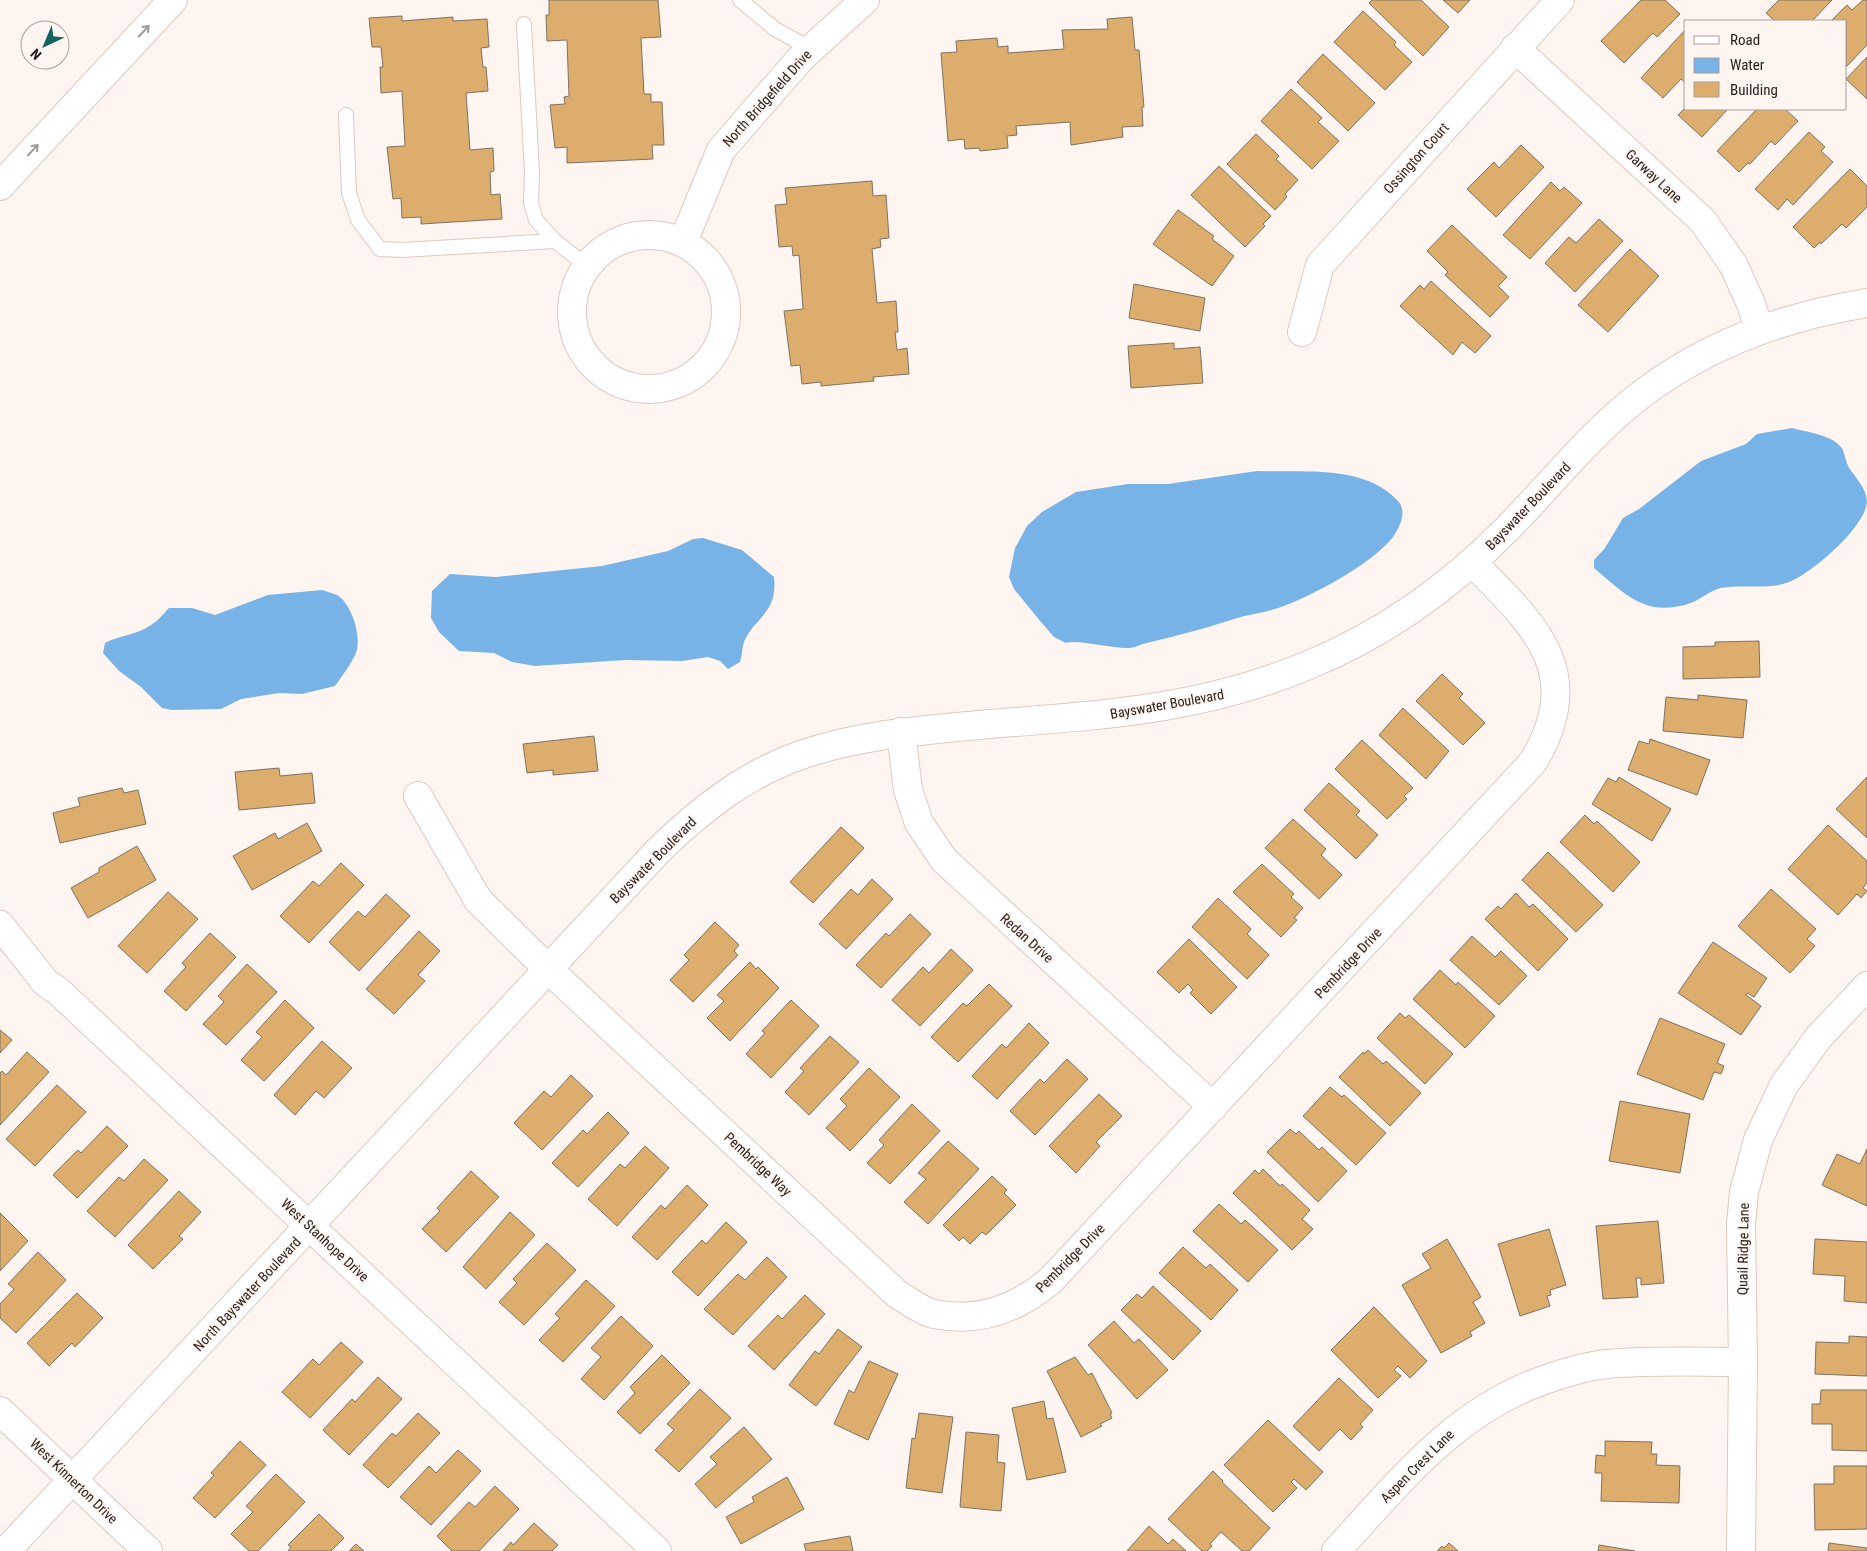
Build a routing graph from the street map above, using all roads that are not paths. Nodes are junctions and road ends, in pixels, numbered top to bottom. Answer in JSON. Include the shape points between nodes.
{"nodes":[{"id":1,"x":173,"y":0,"type":"edge"},
{"id":2,"x":740,"y":0,"type":"edge"},
{"id":3,"x":865,"y":0,"type":"edge"},
{"id":4,"x":1560,"y":0,"type":"edge"},
{"id":5,"x":524,"y":24,"type":"dead end"},
{"id":6,"x":1515,"y":48,"type":"junction"},
{"id":7,"x":811,"y":49,"type":"junction"},
{"id":8,"x":346,"y":115,"type":"dead end"},
{"id":9,"x":0,"y":186,"type":"edge"},
{"id":10,"x":555,"y":241,"type":"junction"},
{"id":11,"x":683,"y":242,"type":"junction"},
{"id":12,"x":587,"y":266,"type":"junction"},
{"id":13,"x":1867,"y":303,"type":"edge"},
{"id":14,"x":1759,"y":329,"type":"junction"},
{"id":15,"x":1302,"y":332,"type":"dead end"},
{"id":16,"x":1472,"y":562,"type":"junction"},
{"id":17,"x":901,"y":732,"type":"junction"},
{"id":18,"x":418,"y":796,"type":"dead end"},
{"id":19,"x":0,"y":925,"type":"edge"},
{"id":20,"x":548,"y":969,"type":"junction"},
{"id":21,"x":1867,"y":986,"type":"edge"},
{"id":22,"x":1213,"y":1107,"type":"junction"},
{"id":23,"x":311,"y":1226,"type":"junction"},
{"id":24,"x":989,"y":1314,"type":"joint"},
{"id":25,"x":1743,"y":1362,"type":"junction"},
{"id":26,"x":0,"y":1411,"type":"edge"},
{"id":27,"x":72,"y":1480,"type":"junction"},
{"id":28,"x":6,"y":1551,"type":"edge"},
{"id":29,"x":148,"y":1551,"type":"edge"},
{"id":30,"x":657,"y":1551,"type":"edge"},
{"id":31,"x":1336,"y":1551,"type":"edge"},
{"id":32,"x":1741,"y":1551,"type":"edge"}],
"edges":[{"from":9,"to":1,"type":"main road","one_way":true},
{"from":2,"to":7,"type":"lane","via":[[775,29]]},
{"from":3,"to":7,"type":"main road","name":"North Bridgefield Drive"},
{"from":4,"to":6,"type":"main road","name":"Ossington Court"},
{"from":5,"to":10,"type":"lane","via":[[531,202],[536,220]]},
{"from":6,"to":14,"type":"main road","name":"Garway Lane","via":[[1703,222],[1734,266]]},
{"from":6,"to":15,"type":"main road","name":"Ossington Court","via":[[1320,265]]},
{"from":7,"to":11,"type":"main road","name":"North Bridgefield Drive","via":[[721,150]]},
{"from":8,"to":10,"type":"lane","via":[[349,193],[358,220],[380,249]]},
{"from":10,"to":12,"type":"lane"},
{"from":11,"to":12,"type":"main road","via":[[657,235],[631,237],[606,248]]},
{"from":11,"to":12,"type":"main road","via":[[704,257],[719,278],[726,302],[726,327],[717,351],[701,371],[680,384],[655,390],[630,388],[607,378],[588,360],[576,338],[572,313],[575,288]]},
{"from":13,"to":14,"type":"main road","name":"Bayswater Boulevard","via":[[1807,313]]},
{"from":14,"to":16,"type":"main road","name":"Bayswater Boulevard","via":[[1687,364],[1627,406]]},
{"from":16,"to":17,"type":"main road","name":"Bayswater Boulevard","via":[[1406,612],[1346,648],[1275,679],[1215,698],[1124,713]]},
{"from":16,"to":22,"type":"main road","name":"Pembridge Drive","via":[[1527,619],[1550,659],[1556,689],[1552,720],[1545,741],[1524,773]]},
{"from":17,"to":20,"type":"main road","name":"Bayswater Boulevard","via":[[841,742],[798,756],[730,791],[693,818],[659,850]]},
{"from":17,"to":22,"type":"main road","name":"Redan Drive","via":[[908,790],[919,823],[944,860]]},
{"from":18,"to":20,"type":"main road","name":"Pembridge Way","via":[[478,900]]},
{"from":19,"to":23,"type":"main road","name":"West Stanhope Drive","via":[[46,983]]},
{"from":20,"to":23,"type":"main road","name":"North Bayswater Boulevard"},
{"from":20,"to":24,"type":"main road","name":"Pembridge Way","via":[[897,1294],[935,1314],[956,1317]]},
{"from":21,"to":25,"type":"main road","name":"Quail Ridge Lane","via":[[1804,1055],[1779,1094],[1758,1140],[1744,1192],[1741,1224]]},
{"from":22,"to":24,"type":"main road","name":"Pembridge Drive","via":[[1051,1280],[1023,1302]]},
{"from":23,"to":27,"type":"main road","name":"North Bayswater Boulevard"},
{"from":23,"to":30,"type":"main road","name":"West Stanhope Drive"},
{"from":25,"to":31,"type":"main road","name":"Aspen Crest Lane","via":[[1606,1364],[1570,1371],[1514,1391],[1479,1410],[1439,1441]]},
{"from":25,"to":32,"type":"main road","name":"Quail Ridge Lane"},
{"from":26,"to":27,"type":"main road","name":"West Kinnerton Drive"},
{"from":27,"to":28,"type":"main road","name":"North Bayswater Boulevard"},
{"from":27,"to":29,"type":"main road","name":"West Kinnerton Drive"}]}
